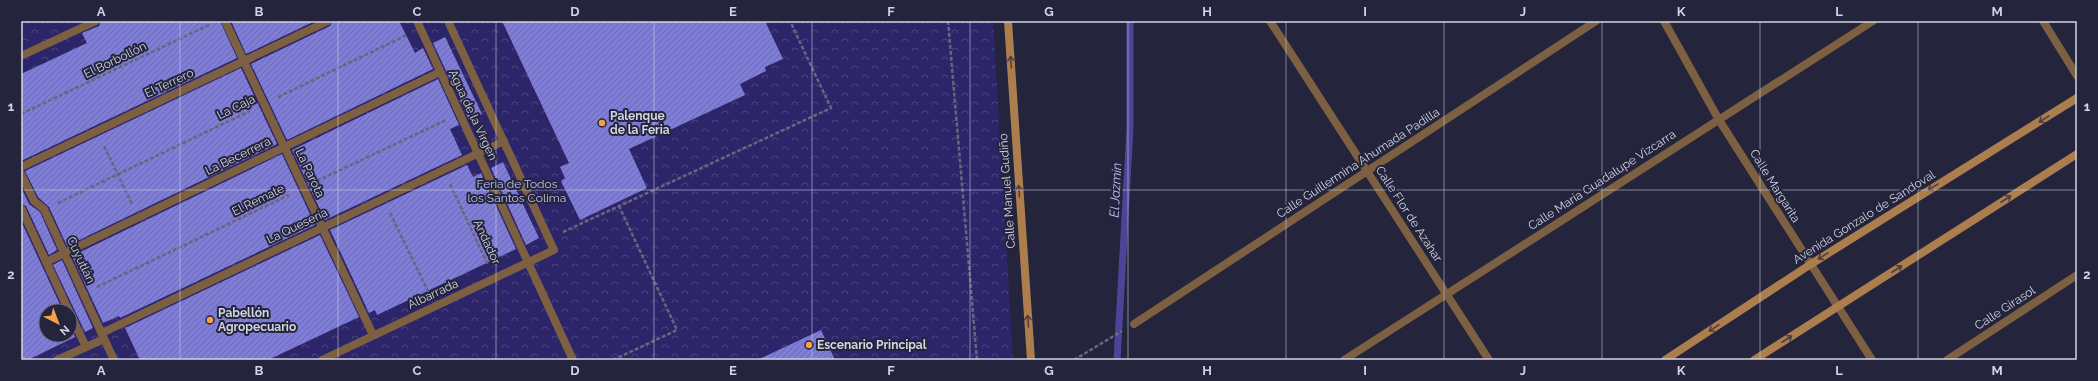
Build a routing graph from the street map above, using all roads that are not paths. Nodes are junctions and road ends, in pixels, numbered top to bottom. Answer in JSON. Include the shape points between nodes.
{"nodes":[{"id":1,"x":96,"y":21,"type":"edge"},
{"id":2,"x":225,"y":21,"type":"edge"},
{"id":3,"x":328,"y":21,"type":"edge"},
{"id":4,"x":448,"y":21,"type":"edge"},
{"id":5,"x":1008,"y":21,"type":"edge"},
{"id":6,"x":1270,"y":21,"type":"edge"},
{"id":7,"x":1596,"y":21,"type":"edge"},
{"id":8,"x":1664,"y":21,"type":"edge"},
{"id":9,"x":1873,"y":21,"type":"edge"},
{"id":10,"x":2044,"y":21,"type":"edge"},
{"id":11,"x":418,"y":25,"type":"edge"},
{"id":12,"x":21,"y":56,"type":"edge"},
{"id":13,"x":244,"y":60,"type":"junction"},
{"id":14,"x":440,"y":72,"type":"junction"},
{"id":15,"x":2077,"y":76,"type":"edge"},
{"id":16,"x":2077,"y":98,"type":"edge"},
{"id":17,"x":1719,"y":120,"type":"junction"},
{"id":18,"x":504,"y":141,"type":"junction"},
{"id":19,"x":285,"y":147,"type":"junction"},
{"id":20,"x":478,"y":154,"type":"junction"},
{"id":21,"x":2077,"y":154,"type":"edge"},
{"id":22,"x":21,"y":167,"type":"edge"},
{"id":23,"x":1367,"y":171,"type":"junction"},
{"id":24,"x":21,"y":174,"type":"edge"},
{"id":25,"x":34,"y":201,"type":"junction"},
{"id":26,"x":21,"y":207,"type":"edge"},
{"id":27,"x":322,"y":227,"type":"junction"},
{"id":28,"x":554,"y":250,"type":"joint"},
{"id":29,"x":64,"y":253,"type":"junction"},
{"id":30,"x":46,"y":262,"type":"junction"},
{"id":31,"x":528,"y":262,"type":"junction"},
{"id":32,"x":1811,"y":264,"type":"junction"},
{"id":33,"x":2077,"y":275,"type":"edge"},
{"id":34,"x":1447,"y":294,"type":"junction"},
{"id":35,"x":65,"y":303,"type":"edge"},
{"id":36,"x":1838,"y":307,"type":"junction"},
{"id":37,"x":1134,"y":324,"type":"road end"},
{"id":38,"x":78,"y":331,"type":"edge"},
{"id":39,"x":373,"y":335,"type":"junction"},
{"id":40,"x":103,"y":336,"type":"junction"},
{"id":41,"x":86,"y":347,"type":"junction"},
{"id":42,"x":57,"y":360,"type":"edge"},
{"id":43,"x":114,"y":360,"type":"edge"},
{"id":44,"x":322,"y":360,"type":"edge"},
{"id":45,"x":573,"y":360,"type":"edge"},
{"id":46,"x":1030,"y":360,"type":"edge"},
{"id":47,"x":1344,"y":360,"type":"edge"},
{"id":48,"x":1489,"y":360,"type":"edge"},
{"id":49,"x":1665,"y":360,"type":"edge"},
{"id":50,"x":1754,"y":360,"type":"edge"},
{"id":51,"x":1872,"y":360,"type":"edge"},
{"id":52,"x":1947,"y":360,"type":"edge"}],
"edges":[{"from":1,"to":12,"type":"street"},
{"from":2,"to":13,"type":"street","name":"La Parota"},
{"from":3,"to":13,"type":"street","name":"El Terrero"},
{"from":4,"to":18,"type":"street","name":"Agua de la Virgen"},
{"from":46,"to":5,"type":"main road","name":"Calle Manuel Gudiño","one_way":true},
{"from":6,"to":23,"type":"street","name":"Calle Flor de Azahar"},
{"from":7,"to":23,"type":"street","name":"Calle Guillermina Ahumada Padilla"},
{"from":8,"to":17,"type":"street","name":"Calle Margarita"},
{"from":9,"to":17,"type":"street","name":"Calle María Guadalupe Vizcarra"},
{"from":10,"to":15,"type":"street"},
{"from":11,"to":14,"type":"street","name":"Agua de la Virgen"},
{"from":13,"to":19,"type":"street","name":"La Parota"},
{"from":13,"to":22,"type":"street","name":"El Terrero"},
{"from":14,"to":19,"type":"street","name":"La Becerrera"},
{"from":14,"to":20,"type":"street","name":"Agua de la Virgen"},
{"from":16,"to":32,"type":"main road","name":"Avenida Gonzalo de Sandoval","one_way":true},
{"from":17,"to":32,"type":"street","name":"Calle Margarita"},
{"from":17,"to":34,"type":"street","name":"Calle María Guadalupe Vizcarra"},
{"from":18,"to":20,"type":"street","name":"La Quesería"},
{"from":18,"to":28,"type":"street","name":"Agua de la Virgen"},
{"from":19,"to":27,"type":"street","name":"La Parota"},
{"from":19,"to":29,"type":"street","name":"La Becerrera"},
{"from":20,"to":27,"type":"street","name":"La Quesería"},
{"from":20,"to":31,"type":"street","name":"Agua de la Virgen"},
{"from":36,"to":21,"type":"main road","one_way":true},
{"from":23,"to":34,"type":"street","name":"Calle Flor de Azahar"},
{"from":23,"to":37,"type":"street","name":"Calle Guillermina Ahumada Padilla"},
{"from":24,"to":25,"type":"street","name":"Cuyutlán"},
{"from":25,"to":26,"type":"street"},
{"from":25,"to":29,"type":"street","name":"Cuyutlán","via":[[44,209]]},
{"from":26,"to":30,"type":"street"},
{"from":27,"to":39,"type":"street","name":"La Parota"},
{"from":27,"to":40,"type":"street","name":"La Quesería"},
{"from":28,"to":31,"type":"street","name":"Albarrada"},
{"from":29,"to":30,"type":"street","name":"La Becerrera"},
{"from":29,"to":40,"type":"street","name":"Cuyutlán"},
{"from":30,"to":35,"type":"street"},
{"from":31,"to":39,"type":"street","name":"Albarrada"},
{"from":31,"to":45,"type":"street","name":"Agua de la Virgen"},
{"from":32,"to":36,"type":"street","name":"Calle Margarita"},
{"from":32,"to":49,"type":"main road","name":"Avenida Gonzalo de Sandoval","one_way":true},
{"from":33,"to":52,"type":"street","name":"Calle Girasol"},
{"from":34,"to":47,"type":"street","name":"Calle María Guadalupe Vizcarra"},
{"from":34,"to":48,"type":"street","name":"Calle Flor de Azahar"},
{"from":50,"to":36,"type":"main road","one_way":true},
{"from":36,"to":51,"type":"street","name":"Calle Margarita"},
{"from":38,"to":41,"type":"street"},
{"from":39,"to":44,"type":"street","name":"Albarrada"},
{"from":40,"to":41,"type":"street","name":"La Quesería"},
{"from":40,"to":43,"type":"street","name":"Cuyutlán"},
{"from":41,"to":42,"type":"street","name":"La Quesería"}]}
